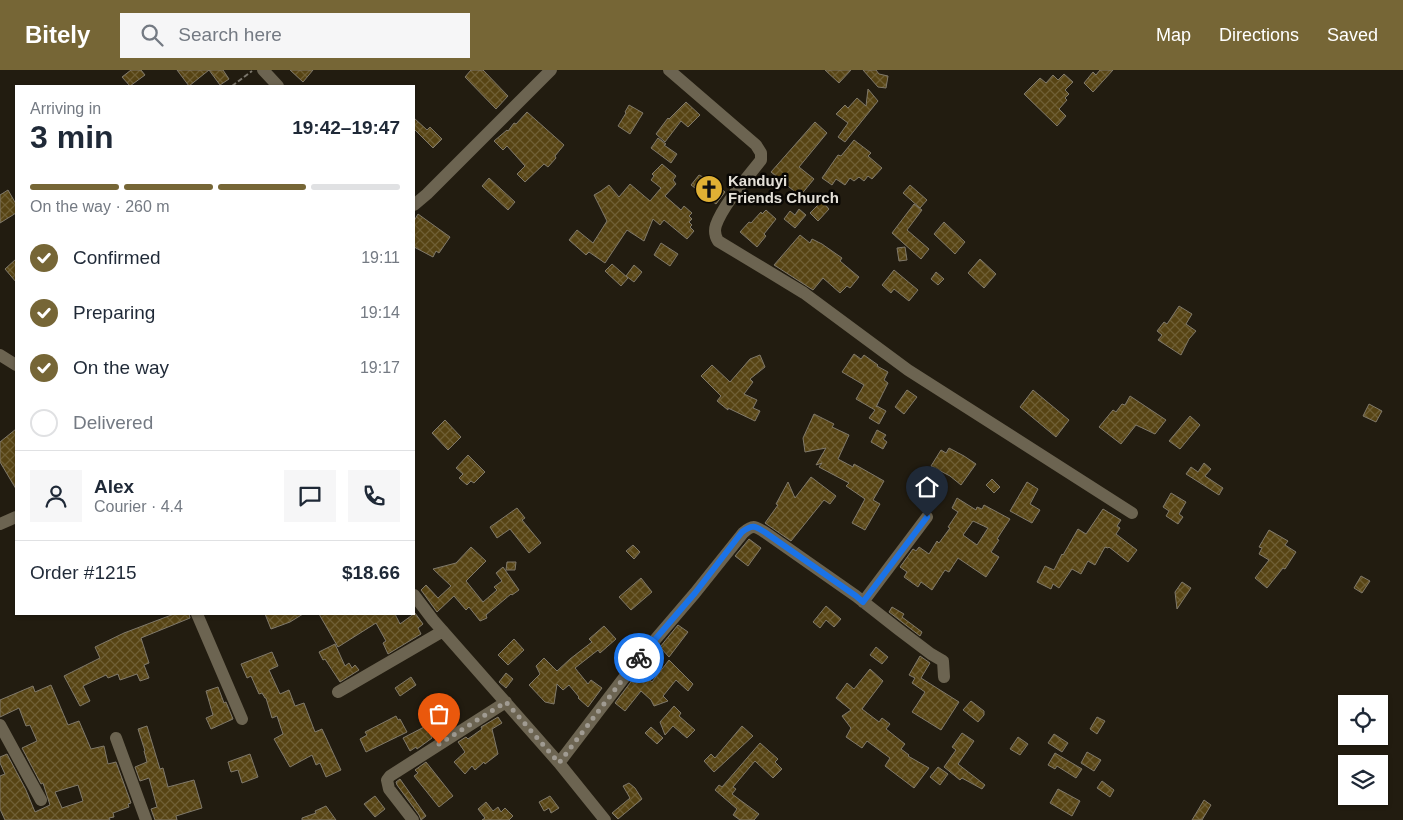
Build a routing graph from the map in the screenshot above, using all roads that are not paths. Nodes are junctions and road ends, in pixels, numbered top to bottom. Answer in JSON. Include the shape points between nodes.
{"nodes":[{"id":1,"x":263,"y":70,"type":"edge"},
{"id":2,"x":551,"y":70,"type":"edge"},
{"id":3,"x":669,"y":70,"type":"edge"},
{"id":4,"x":277,"y":85,"type":"edge"},
{"id":5,"x":415,"y":204,"type":"edge"},
{"id":6,"x":0,"y":355,"type":"edge"},
{"id":7,"x":15,"y":364,"type":"edge"},
{"id":8,"x":1132,"y":513,"type":"dead end"},
{"id":9,"x":15,"y":517,"type":"edge"},
{"id":10,"x":927,"y":517,"type":"dead end"},
{"id":11,"x":0,"y":524,"type":"edge"},
{"id":12,"x":415,"y":596,"type":"edge"},
{"id":13,"x":863,"y":602,"type":"junction"},
{"id":14,"x":197,"y":615,"type":"edge"},
{"id":15,"x":443,"y":631,"type":"junction"},
{"id":16,"x":944,"y":677,"type":"dead end"},
{"id":17,"x":338,"y":692,"type":"dead end"},
{"id":18,"x":506,"y":702,"type":"junction"},
{"id":19,"x":242,"y":719,"type":"dead end"},
{"id":20,"x":0,"y":725,"type":"edge"},
{"id":21,"x":116,"y":738,"type":"dead end"},
{"id":22,"x":559,"y":763,"type":"junction"},
{"id":23,"x":41,"y":800,"type":"dead end"},
{"id":24,"x":146,"y":820,"type":"edge"},
{"id":25,"x":414,"y":820,"type":"edge"},
{"id":26,"x":605,"y":820,"type":"edge"}],
"edges":[{"from":1,"to":4,"type":"street"},
{"from":2,"to":5,"type":"street"},
{"from":3,"to":8,"type":"street","via":[[756,145],[761,153],[761,160],[716,224],[718,241],[804,293],[908,370]]},
{"from":6,"to":7,"type":"street"},
{"from":9,"to":11,"type":"street"},
{"from":10,"to":13,"type":"street"},
{"from":12,"to":15,"type":"street"},
{"from":13,"to":16,"type":"street","via":[[943,661]]},
{"from":13,"to":22,"type":"street","via":[[766,533],[755,526],[750,527],[742,532],[636,662]]},
{"from":14,"to":19,"type":"street"},
{"from":15,"to":17,"type":"street"},
{"from":15,"to":18,"type":"street"},
{"from":18,"to":22,"type":"street"},
{"from":18,"to":25,"type":"street","via":[[386,780],[389,790]]},
{"from":20,"to":23,"type":"street"},
{"from":21,"to":24,"type":"street"},
{"from":22,"to":26,"type":"street"}]}
